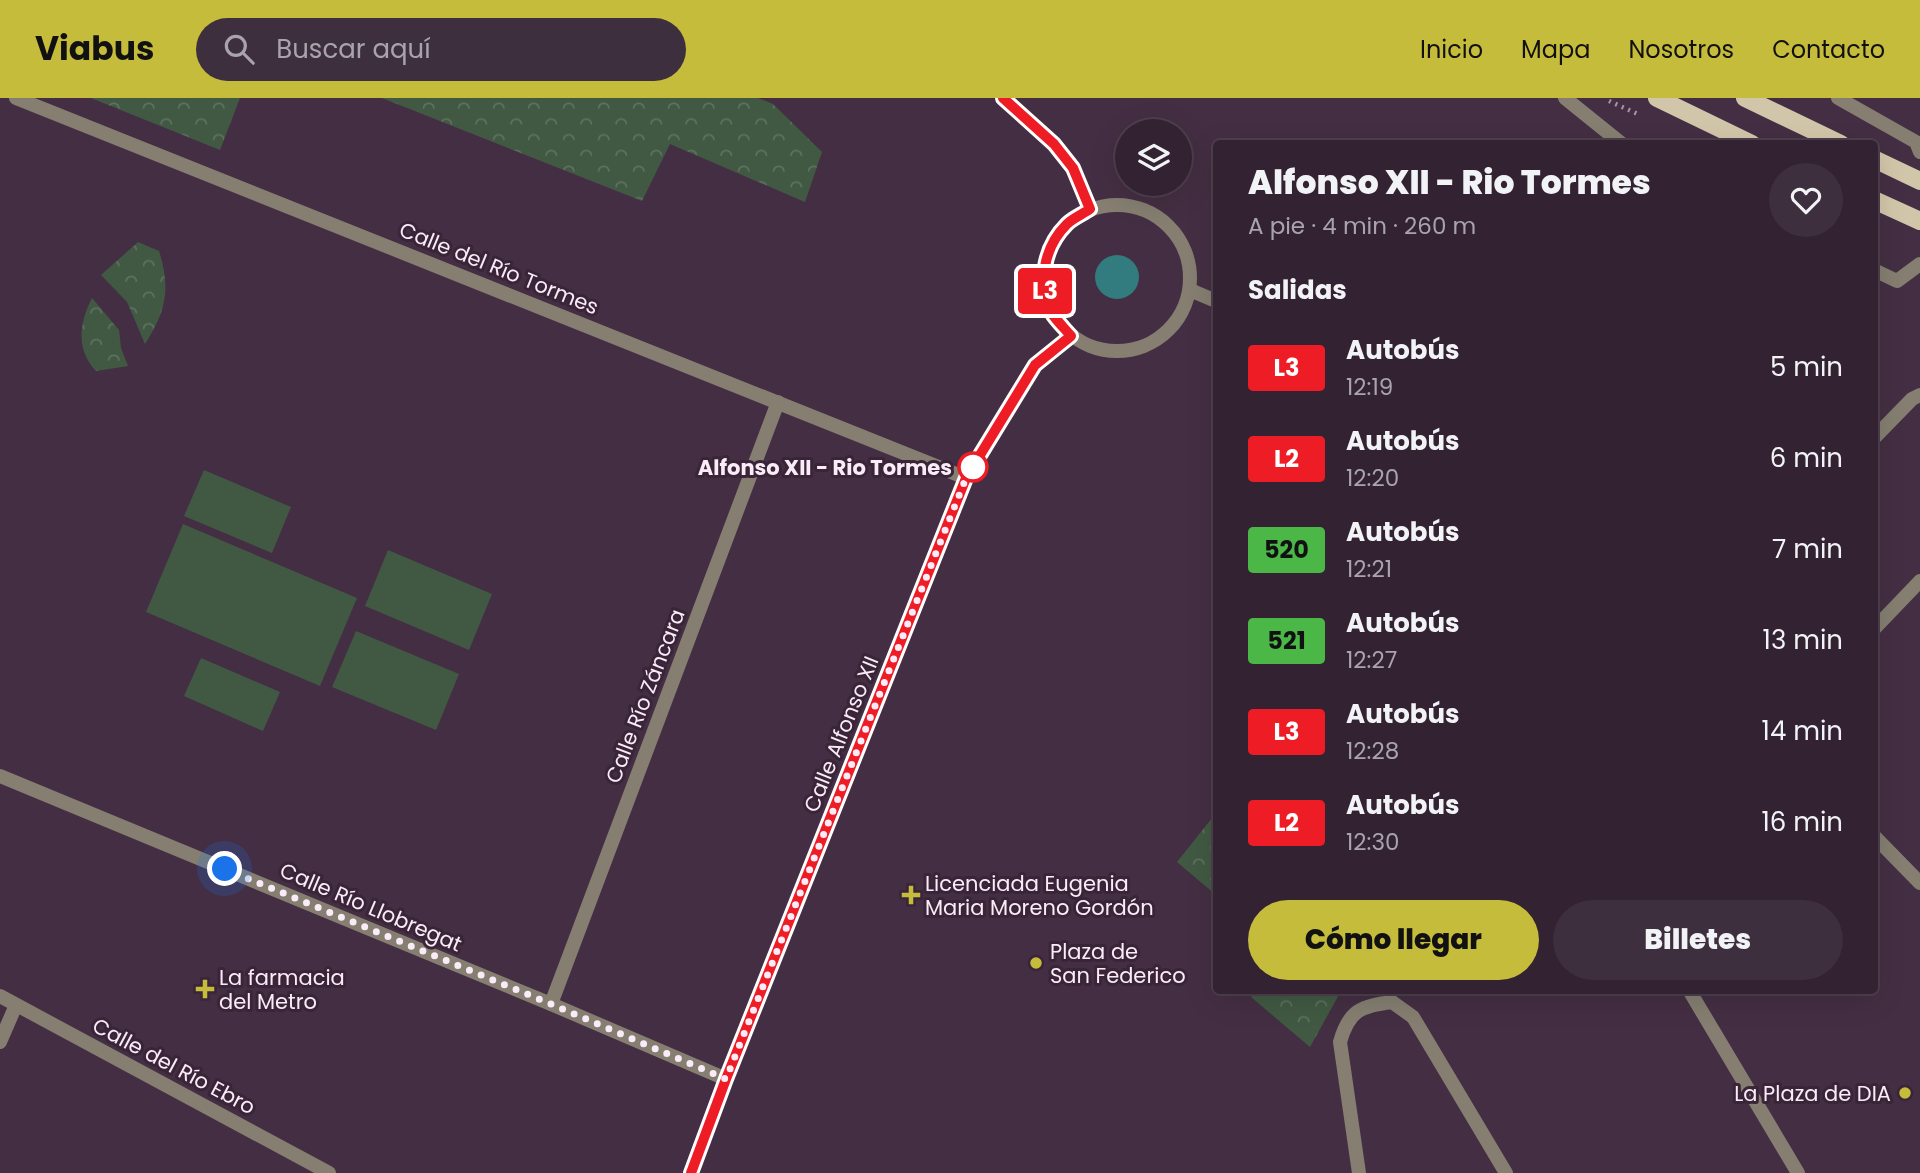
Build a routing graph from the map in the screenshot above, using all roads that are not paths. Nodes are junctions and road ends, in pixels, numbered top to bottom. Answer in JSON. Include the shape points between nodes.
{"nodes":[{"id":1,"x":16,"y":98,"type":"edge"},
{"id":2,"x":1003,"y":98,"type":"edge"},
{"id":3,"x":1565,"y":98,"type":"edge"},
{"id":4,"x":1657,"y":98,"type":"edge"},
{"id":5,"x":1745,"y":98,"type":"edge"},
{"id":6,"x":1838,"y":98,"type":"edge"},
{"id":7,"x":1617,"y":140,"type":"edge"},
{"id":8,"x":1744,"y":140,"type":"edge"},
{"id":9,"x":1833,"y":140,"type":"edge"},
{"id":10,"x":1920,"y":152,"type":"edge"},
{"id":11,"x":1878,"y":161,"type":"edge"},
{"id":12,"x":1920,"y":181,"type":"edge"},
{"id":13,"x":1878,"y":202,"type":"edge"},
{"id":14,"x":1090,"y":209,"type":"junction"},
{"id":15,"x":1920,"y":221,"type":"edge"},
{"id":16,"x":1920,"y":264,"type":"edge"},
{"id":17,"x":1878,"y":272,"type":"edge"},
{"id":18,"x":1190,"y":290,"type":"junction"},
{"id":19,"x":1213,"y":300,"type":"edge"},
{"id":20,"x":1071,"y":336,"type":"junction"},
{"id":21,"x":1920,"y":395,"type":"edge"},
{"id":22,"x":778,"y":402,"type":"junction"},
{"id":23,"x":1878,"y":434,"type":"edge"},
{"id":24,"x":966,"y":478,"type":"junction"},
{"id":25,"x":1920,"y":581,"type":"edge"},
{"id":26,"x":1878,"y":625,"type":"edge"},
{"id":27,"x":0,"y":776,"type":"edge"},
{"id":28,"x":1878,"y":840,"type":"edge"},
{"id":29,"x":1920,"y":883,"type":"edge"},
{"id":30,"x":1691,"y":994,"type":"edge"},
{"id":31,"x":0,"y":996,"type":"edge"},
{"id":32,"x":16,"y":1004,"type":"junction"},
{"id":33,"x":551,"y":1004,"type":"junction"},
{"id":34,"x":0,"y":1042,"type":"edge"},
{"id":35,"x":726,"y":1079,"type":"junction"},
{"id":36,"x":328,"y":1173,"type":"edge"},
{"id":37,"x":691,"y":1173,"type":"edge"},
{"id":38,"x":1359,"y":1173,"type":"edge"},
{"id":39,"x":1506,"y":1173,"type":"edge"},
{"id":40,"x":1798,"y":1173,"type":"edge"}],
"edges":[{"from":1,"to":22,"type":"street","name":"Calle del Río Tormes"},
{"from":2,"to":14,"type":"street","via":[[1054,144],[1073,168]]},
{"from":3,"to":7,"type":"street"},
{"from":4,"to":8,"type":"main road"},
{"from":5,"to":9,"type":"main road"},
{"from":6,"to":10,"type":"street","via":[[1916,142]]},
{"from":11,"to":12,"type":"main road"},
{"from":13,"to":15,"type":"main road"},
{"from":14,"to":18,"type":"street","via":[[1134,206],[1171,228],[1184,247]]},
{"from":14,"to":20,"type":"street","via":[[1069,223],[1052,243],[1044,267],[1045,292],[1054,316]]},
{"from":16,"to":17,"type":"street","via":[[1897,281]]},
{"from":18,"to":19,"type":"street"},
{"from":18,"to":20,"type":"street","via":[[1182,314],[1165,334],[1143,347],[1118,352],[1093,348]]},
{"from":20,"to":24,"type":"street","name":"Calle Alfonso XII","via":[[1035,365]]},
{"from":21,"to":23,"type":"street"},
{"from":22,"to":24,"type":"street","name":"Calle del Río Tormes"},
{"from":22,"to":33,"type":"street","name":"Calle Río Záncara"},
{"from":24,"to":35,"type":"street","name":"Calle Alfonso XII"},
{"from":25,"to":26,"type":"street"},
{"from":27,"to":33,"type":"street","name":"Calle Río Llobregat"},
{"from":28,"to":29,"type":"street"},
{"from":30,"to":40,"type":"street"},
{"from":31,"to":32,"type":"street","name":"Calle del Río Ebro"},
{"from":32,"to":34,"type":"street"},
{"from":32,"to":36,"type":"street","name":"Calle del Río Ebro"},
{"from":33,"to":35,"type":"street","name":"Calle Río Llobregat"},
{"from":35,"to":37,"type":"street","name":"Calle Alfonso XII"},
{"from":38,"to":39,"type":"street","via":[[1340,1042],[1346,1022],[1367,1005],[1392,1002],[1413,1017]]}]}
